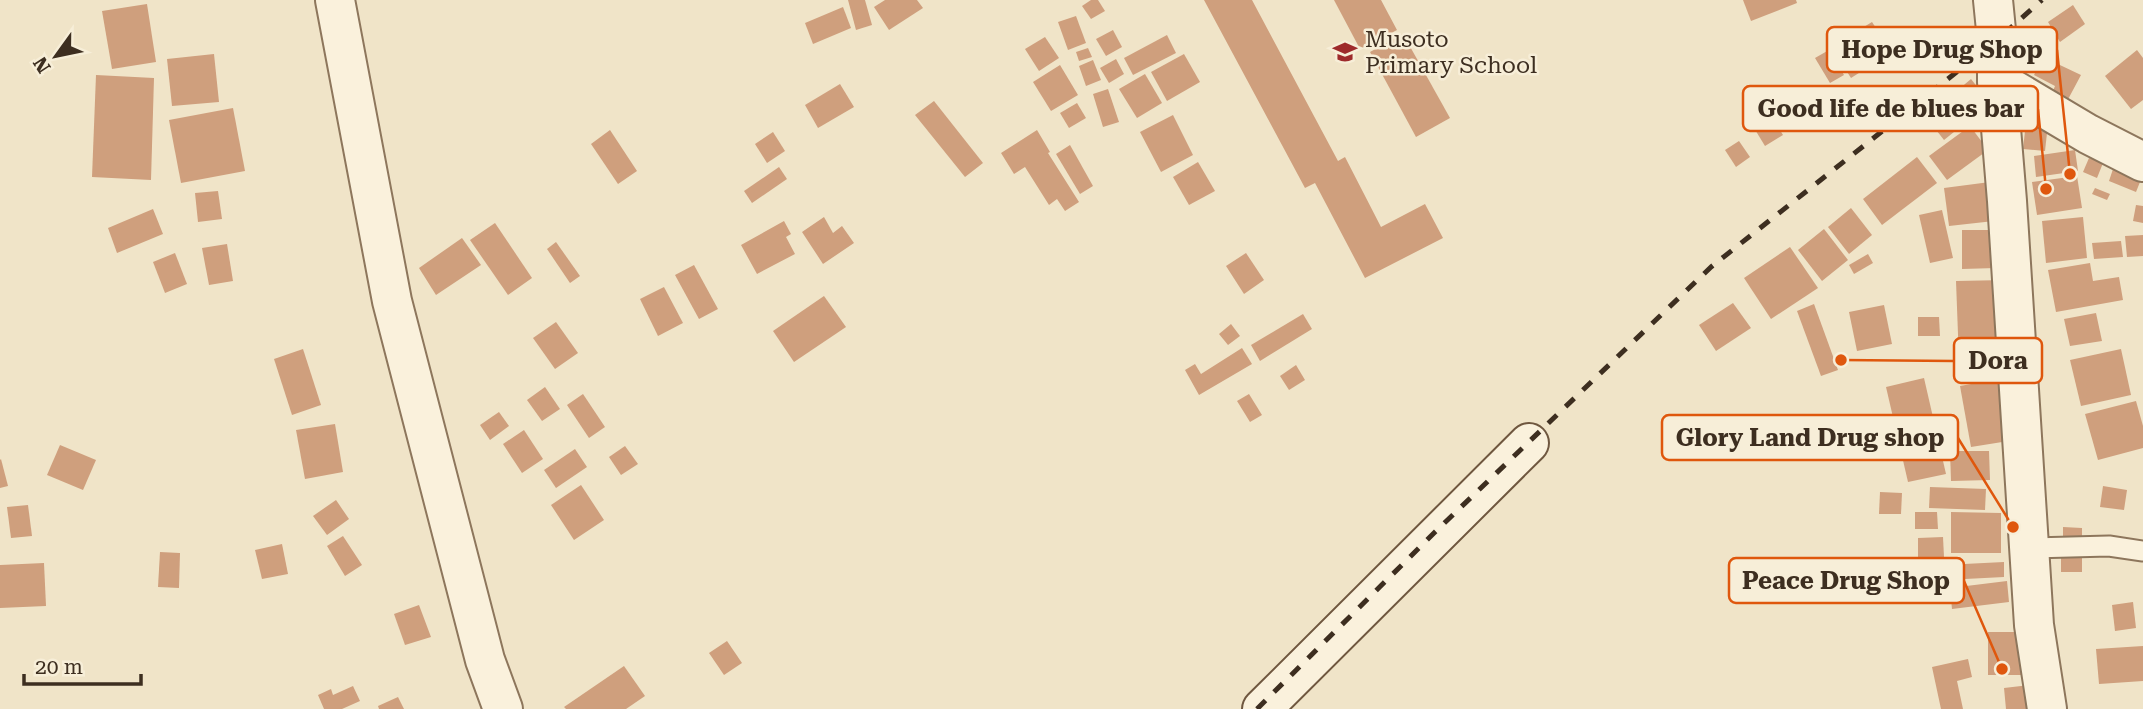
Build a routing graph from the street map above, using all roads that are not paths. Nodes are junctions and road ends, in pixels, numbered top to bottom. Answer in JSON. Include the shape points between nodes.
{"nodes":[{"id":1,"x":335,"y":0,"type":"edge"},
{"id":2,"x":1993,"y":0,"type":"edge"},
{"id":3,"x":1997,"y":80,"type":"junction"},
{"id":4,"x":2143,"y":162,"type":"edge"},
{"id":5,"x":1529,"y":443,"type":"dead end"},
{"id":6,"x":2029,"y":548,"type":"junction"},
{"id":7,"x":2143,"y":551,"type":"edge"},
{"id":8,"x":503,"y":709,"type":"edge"},
{"id":9,"x":1262,"y":709,"type":"edge"},
{"id":10,"x":2047,"y":709,"type":"edge"}],
"edges":[{"from":1,"to":8,"type":"street","via":[[392,302],[485,660]]},
{"from":2,"to":3,"type":"street"},
{"from":3,"to":4,"type":"street"},
{"from":3,"to":6,"type":"street"},
{"from":5,"to":9,"type":"street"},
{"from":6,"to":7,"type":"lane","via":[[2109,546]]},
{"from":6,"to":10,"type":"street","via":[[2034,625]]}]}
